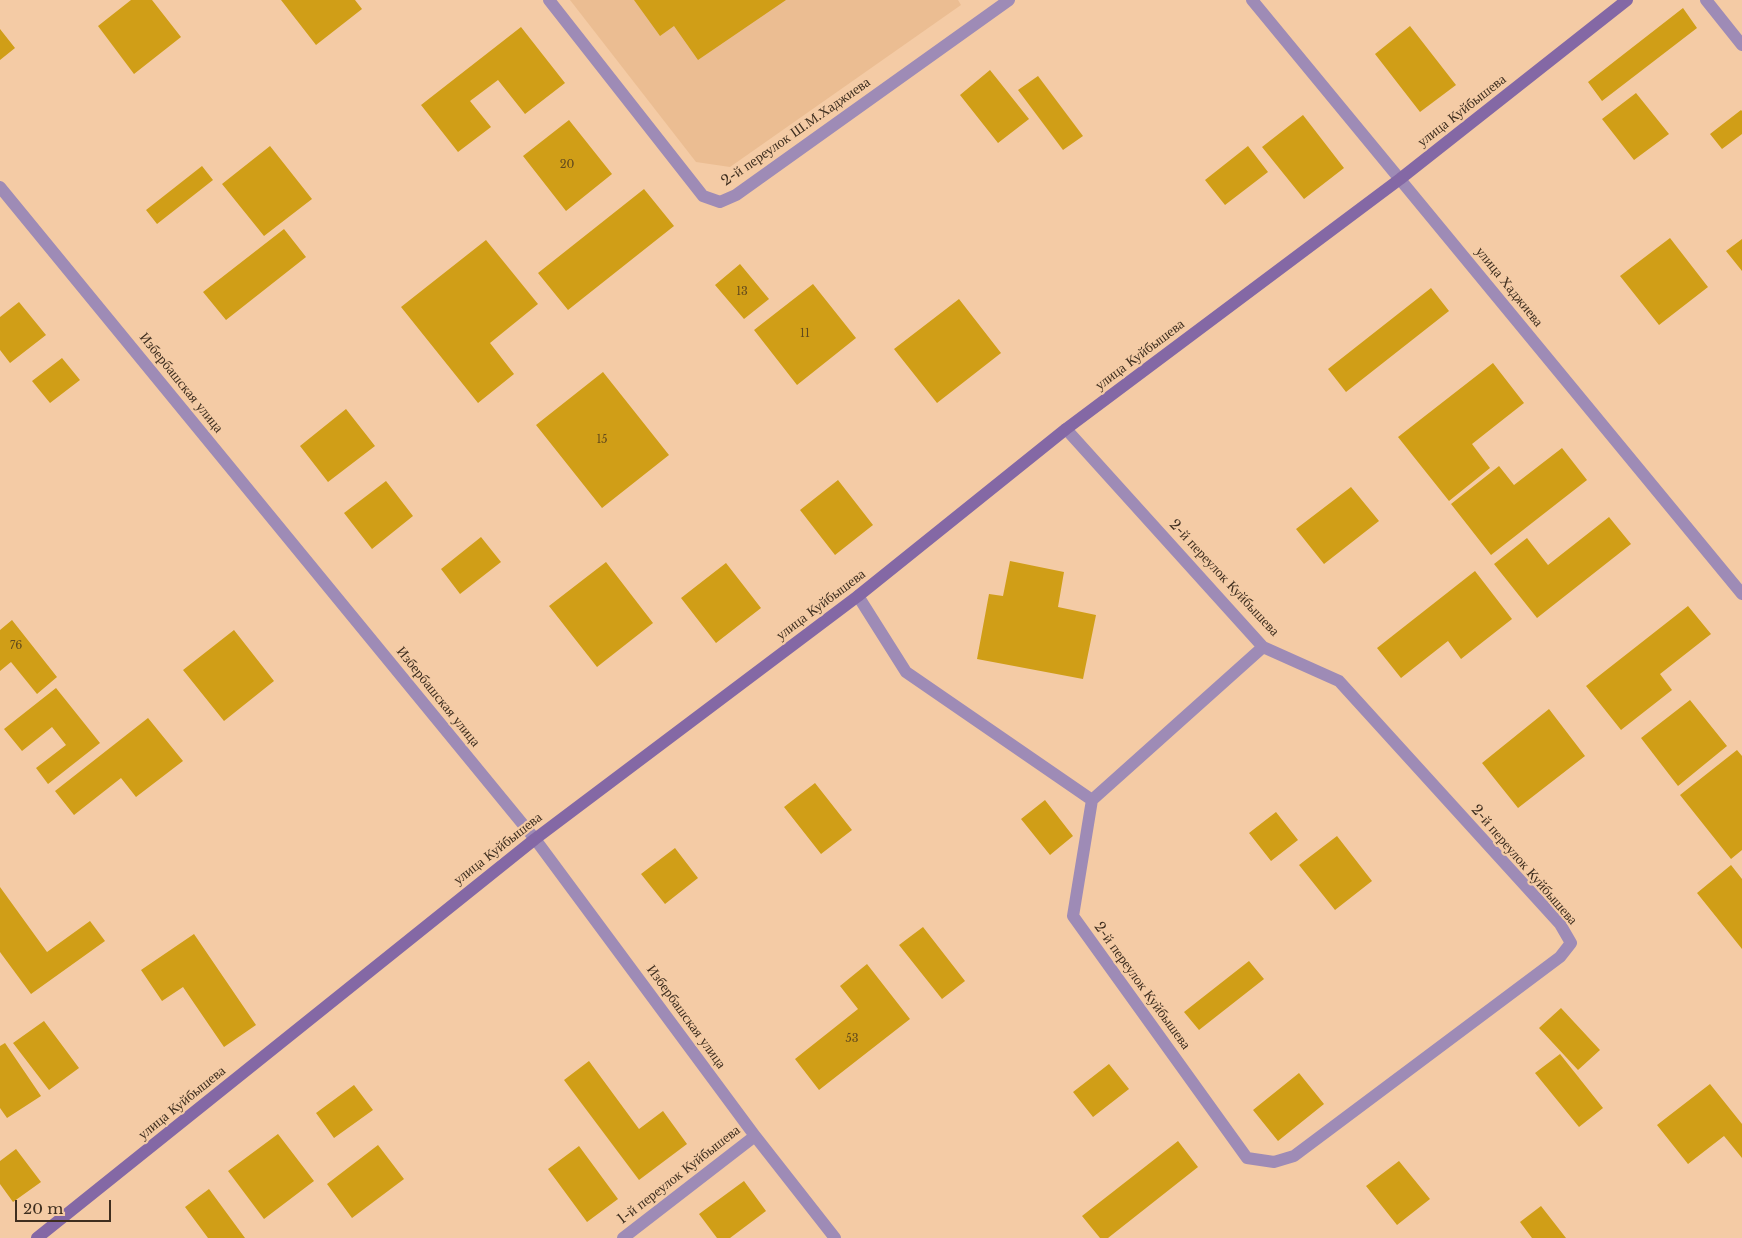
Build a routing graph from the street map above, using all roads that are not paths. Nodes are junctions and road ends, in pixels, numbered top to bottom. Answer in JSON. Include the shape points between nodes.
{"nodes":[{"id":1,"x":549,"y":0,"type":"edge"},
{"id":2,"x":1009,"y":0,"type":"edge"},
{"id":3,"x":1252,"y":0,"type":"edge"},
{"id":4,"x":1627,"y":0,"type":"edge"},
{"id":5,"x":1706,"y":0,"type":"edge"},
{"id":6,"x":1742,"y":45,"type":"edge"},
{"id":7,"x":1400,"y":179,"type":"junction"},
{"id":8,"x":0,"y":187,"type":"edge"},
{"id":9,"x":1066,"y":429,"type":"junction"},
{"id":10,"x":1742,"y":594,"type":"edge"},
{"id":11,"x":858,"y":596,"type":"junction"},
{"id":12,"x":1264,"y":647,"type":"junction"},
{"id":13,"x":1092,"y":800,"type":"junction"},
{"id":14,"x":535,"y":839,"type":"junction"},
{"id":15,"x":755,"y":1136,"type":"junction"},
{"id":16,"x":37,"y":1238,"type":"edge"},
{"id":17,"x":622,"y":1238,"type":"edge"},
{"id":18,"x":835,"y":1238,"type":"edge"}],
"edges":[{"from":1,"to":2,"type":"street","name":"2-й переулок Ш.М.Хаджиева","via":[[703,196],[720,202],[736,195]]},
{"from":3,"to":7,"type":"street","name":"улица Хаджиева"},
{"from":4,"to":7,"type":"street","name":"улица Куйбышева"},
{"from":5,"to":6,"type":"street"},
{"from":7,"to":9,"type":"street","name":"улица Куйбышева"},
{"from":7,"to":10,"type":"street","name":"улица Хаджиева"},
{"from":8,"to":14,"type":"street","name":"Избербашская улица"},
{"from":9,"to":11,"type":"street","name":"улица Куйбышева"},
{"from":9,"to":12,"type":"street","name":"2-й переулок Куйбышева"},
{"from":11,"to":13,"type":"street","via":[[906,672]]},
{"from":11,"to":14,"type":"street","name":"улица Куйбышева"},
{"from":12,"to":13,"type":"street"},
{"from":12,"to":13,"type":"street","name":"2-й переулок Куйбышева","via":[[1339,681],[1560,924],[1571,942],[1560,957],[1294,1156],[1274,1162],[1247,1158],[1073,916]]},
{"from":14,"to":15,"type":"street","name":"Избербашская улица"},
{"from":14,"to":16,"type":"street","name":"улица Куйбышева"},
{"from":15,"to":17,"type":"street","name":"1-й переулок Куйбышева"},
{"from":15,"to":18,"type":"street","name":"Избербашская улица"}]}
